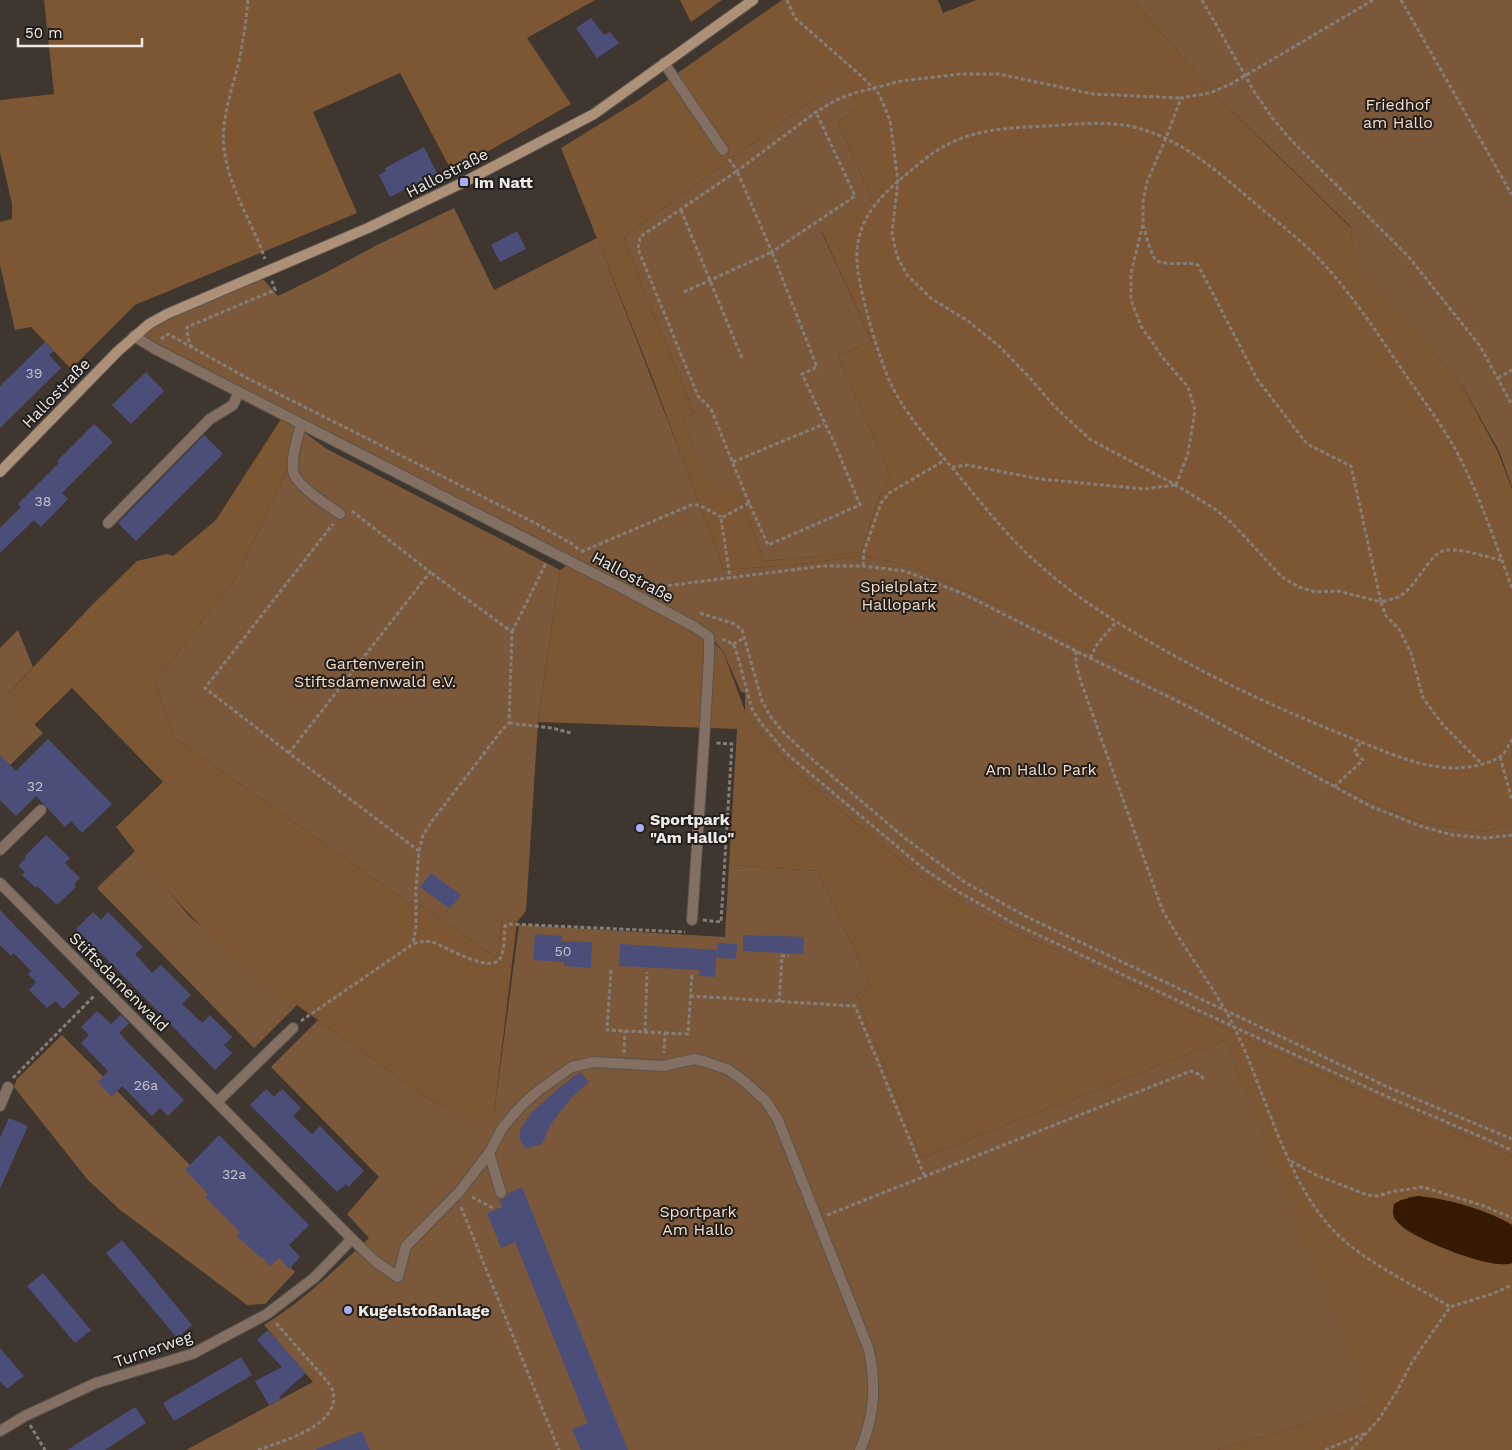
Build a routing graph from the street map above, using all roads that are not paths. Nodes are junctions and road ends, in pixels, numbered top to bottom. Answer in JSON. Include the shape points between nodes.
{"nodes":[{"id":1,"x":753,"y":0,"type":"edge"},
{"id":2,"x":664,"y":63,"type":"junction"},
{"id":3,"x":723,"y":150,"type":"road end"},
{"id":4,"x":134,"y":336,"type":"junction"},
{"id":5,"x":239,"y":392,"type":"junction"},
{"id":6,"x":301,"y":424,"type":"junction"},
{"id":7,"x":0,"y":472,"type":"edge"},
{"id":8,"x":340,"y":514,"type":"road end"},
{"id":9,"x":108,"y":523,"type":"dead end"},
{"id":10,"x":41,"y":810,"type":"dead end"},
{"id":11,"x":0,"y":850,"type":"edge"},
{"id":12,"x":0,"y":883,"type":"edge"},
{"id":13,"x":692,"y":920,"type":"road end"},
{"id":14,"x":293,"y":1028,"type":"road end"},
{"id":15,"x":8,"y":1087,"type":"road end"},
{"id":16,"x":218,"y":1102,"type":"junction"},
{"id":17,"x":0,"y":1106,"type":"edge"},
{"id":18,"x":489,"y":1153,"type":"junction"},
{"id":19,"x":501,"y":1193,"type":"dead end"},
{"id":20,"x":352,"y":1239,"type":"junction"},
{"id":21,"x":0,"y":1431,"type":"edge"},
{"id":22,"x":860,"y":1450,"type":"edge"}],
"edges":[{"from":1,"to":2,"type":"main road","name":"Hallostraße"},
{"from":2,"to":3,"type":"street"},
{"from":2,"to":4,"type":"main road","name":"Hallostraße","via":[[594,114],[561,132],[392,217],[167,314]]},
{"from":4,"to":5,"type":"street","name":"Hallostraße"},
{"from":4,"to":7,"type":"main road","name":"Hallostraße"},
{"from":5,"to":6,"type":"street","name":"Hallostraße"},
{"from":5,"to":9,"type":"street","via":[[233,405],[210,419]]},
{"from":6,"to":8,"type":"street","via":[[293,472],[298,482]]},
{"from":6,"to":13,"type":"street","name":"Hallostraße","via":[[657,606],[709,637]]},
{"from":10,"to":11,"type":"street"},
{"from":12,"to":16,"type":"street","name":"Stiftsdamenwald"},
{"from":14,"to":16,"type":"street"},
{"from":15,"to":17,"type":"street"},
{"from":16,"to":20,"type":"street","name":"Stiftsdamenwald"},
{"from":18,"to":19,"type":"street"},
{"from":18,"to":20,"type":"street","name":"Stiftsdamenwald","via":[[458,1193],[406,1246],[398,1277]]},
{"from":18,"to":22,"type":"street","via":[[503,1127],[522,1105],[572,1067],[594,1062],[663,1066],[694,1059],[727,1070],[744,1081],[766,1101],[781,1126],[869,1350],[874,1394]]},
{"from":20,"to":21,"type":"street","name":"Turnerweg","via":[[314,1278],[268,1314],[192,1354],[96,1383]]}]}
